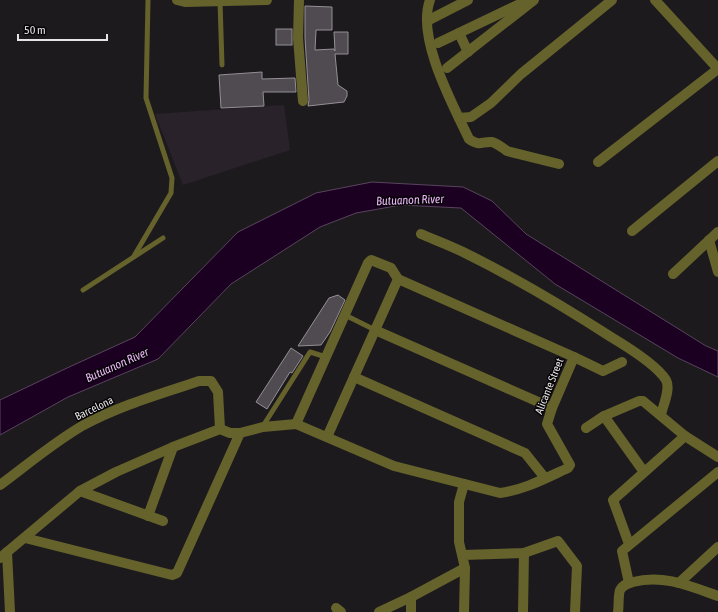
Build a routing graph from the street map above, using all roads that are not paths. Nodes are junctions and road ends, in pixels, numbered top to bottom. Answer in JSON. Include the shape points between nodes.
{"nodes":[{"id":1,"x":148,"y":0,"type":"edge"},
{"id":2,"x":177,"y":0,"type":"edge"},
{"id":3,"x":267,"y":0,"type":"edge"},
{"id":4,"x":299,"y":0,"type":"edge"},
{"id":5,"x":430,"y":0,"type":"edge"},
{"id":6,"x":468,"y":0,"type":"edge"},
{"id":7,"x":528,"y":0,"type":"edge"},
{"id":8,"x":534,"y":0,"type":"edge"},
{"id":9,"x":612,"y":0,"type":"edge"},
{"id":10,"x":655,"y":0,"type":"edge"},
{"id":11,"x":220,"y":1,"type":"edge"},
{"id":12,"x":428,"y":21,"type":"junction"},
{"id":13,"x":459,"y":33,"type":"junction"},
{"id":14,"x":438,"y":44,"type":"dead end"},
{"id":15,"x":468,"y":52,"type":"junction"},
{"id":16,"x":222,"y":65,"type":"dead end"},
{"id":17,"x":447,"y":68,"type":"dead end"},
{"id":18,"x":718,"y":69,"type":"edge"},
{"id":19,"x":303,"y":101,"type":"dead end"},
{"id":20,"x":459,"y":118,"type":"junction"},
{"id":21,"x":718,"y":161,"type":"edge"},
{"id":22,"x":598,"y":162,"type":"dead end"},
{"id":23,"x":559,"y":164,"type":"dead end"},
{"id":24,"x":632,"y":231,"type":"dead end"},
{"id":25,"x":718,"y":232,"type":"edge"},
{"id":26,"x":421,"y":234,"type":"dead end"},
{"id":27,"x":163,"y":238,"type":"dead end"},
{"id":28,"x":709,"y":240,"type":"junction"},
{"id":29,"x":134,"y":256,"type":"junction"},
{"id":30,"x":718,"y":272,"type":"edge"},
{"id":31,"x":673,"y":274,"type":"dead end"},
{"id":32,"x":398,"y":279,"type":"junction"},
{"id":33,"x":82,"y":290,"type":"dead end"},
{"id":34,"x":345,"y":316,"type":"junction"},
{"id":35,"x":375,"y":330,"type":"junction"},
{"id":36,"x":326,"y":357,"type":"junction"},
{"id":37,"x":574,"y":357,"type":"junction"},
{"id":38,"x":622,"y":362,"type":"dead end"},
{"id":39,"x":354,"y":377,"type":"junction"},
{"id":40,"x":552,"y":408,"type":"junction"},
{"id":41,"x":661,"y":415,"type":"junction"},
{"id":42,"x":604,"y":416,"type":"junction"},
{"id":43,"x":296,"y":424,"type":"junction"},
{"id":44,"x":262,"y":427,"type":"junction"},
{"id":45,"x":586,"y":428,"type":"dead end"},
{"id":46,"x":220,"y":429,"type":"junction"},
{"id":47,"x":240,"y":433,"type":"junction"},
{"id":48,"x":327,"y":436,"type":"junction"},
{"id":49,"x":685,"y":436,"type":"junction"},
{"id":50,"x":173,"y":447,"type":"junction"},
{"id":51,"x":718,"y":457,"type":"edge"},
{"id":52,"x":644,"y":472,"type":"junction"},
{"id":53,"x":718,"y":472,"type":"edge"},
{"id":54,"x":546,"y":478,"type":"junction"},
{"id":55,"x":464,"y":484,"type":"junction"},
{"id":56,"x":0,"y":485,"type":"edge"},
{"id":57,"x":80,"y":491,"type":"junction"},
{"id":58,"x":148,"y":516,"type":"junction"},
{"id":59,"x":163,"y":521,"type":"dead end"},
{"id":60,"x":25,"y":538,"type":"junction"},
{"id":61,"x":629,"y":544,"type":"junction"},
{"id":62,"x":718,"y":547,"type":"edge"},
{"id":63,"x":524,"y":554,"type":"junction"},
{"id":64,"x":4,"y":555,"type":"edge"},
{"id":65,"x":462,"y":555,"type":"junction"},
{"id":66,"x":465,"y":568,"type":"junction"},
{"id":67,"x":629,"y":583,"type":"junction"},
{"id":68,"x":679,"y":583,"type":"junction"},
{"id":69,"x":718,"y":596,"type":"edge"},
{"id":70,"x":411,"y":597,"type":"junction"},
{"id":71,"x":10,"y":612,"type":"edge"},
{"id":72,"x":379,"y":612,"type":"edge"},
{"id":73,"x":411,"y":612,"type":"edge"},
{"id":74,"x":464,"y":612,"type":"edge"},
{"id":75,"x":523,"y":612,"type":"edge"},
{"id":76,"x":575,"y":612,"type":"edge"},
{"id":77,"x":618,"y":612,"type":"edge"}],
"edges":[{"from":1,"to":29,"type":"lane","via":[[146,98],[172,178],[171,193]]},
{"from":2,"to":11,"type":"street"},
{"from":3,"to":11,"type":"street"},
{"from":4,"to":19,"type":"street","via":[[298,38]]},
{"from":5,"to":12,"type":"street"},
{"from":6,"to":12,"type":"street"},
{"from":7,"to":13,"type":"street"},
{"from":8,"to":15,"type":"street"},
{"from":9,"to":20,"type":"street","via":[[521,74],[492,103],[471,116]]},
{"from":10,"to":18,"type":"street"},
{"from":11,"to":16,"type":"lane"},
{"from":12,"to":20,"type":"street","via":[[429,42],[443,86]]},
{"from":13,"to":14,"type":"street"},
{"from":13,"to":15,"type":"street"},
{"from":15,"to":17,"type":"street"},
{"from":18,"to":22,"type":"street"},
{"from":20,"to":23,"type":"street","via":[[469,139],[474,143],[492,142],[507,151]]},
{"from":21,"to":24,"type":"street"},
{"from":25,"to":28,"type":"street"},
{"from":26,"to":41,"type":"street","via":[[462,251],[539,292],[626,346],[656,368],[668,386]]},
{"from":27,"to":29,"type":"lane"},
{"from":28,"to":30,"type":"street"},
{"from":28,"to":31,"type":"street"},
{"from":29,"to":33,"type":"lane"},
{"from":32,"to":34,"type":"street","via":[[392,268],[371,260]]},
{"from":32,"to":35,"type":"street"},
{"from":32,"to":37,"type":"street"},
{"from":34,"to":35,"type":"lane"},
{"from":34,"to":36,"type":"street"},
{"from":35,"to":39,"type":"street"},
{"from":35,"to":40,"type":"street"},
{"from":36,"to":43,"type":"street"},
{"from":36,"to":44,"type":"lane","via":[[310,352]]},
{"from":37,"to":38,"type":"street","via":[[603,371]]},
{"from":37,"to":40,"type":"street","name":"Alicante Street"},
{"from":39,"to":48,"type":"street"},
{"from":39,"to":54,"type":"street","via":[[525,453]]},
{"from":40,"to":54,"type":"street","name":"Alicante Street","via":[[548,425],[570,465]]},
{"from":41,"to":42,"type":"street","via":[[643,401],[639,401]]},
{"from":41,"to":49,"type":"street"},
{"from":42,"to":45,"type":"street"},
{"from":42,"to":52,"type":"street"},
{"from":43,"to":44,"type":"street"},
{"from":43,"to":48,"type":"street"},
{"from":44,"to":47,"type":"street"},
{"from":46,"to":47,"type":"street"},
{"from":46,"to":50,"type":"street"},
{"from":46,"to":56,"type":"street","name":"Barcelona","via":[[218,392],[211,382],[199,381],[126,406],[83,426],[50,447]]},
{"from":47,"to":60,"type":"street","via":[[177,573],[172,575]]},
{"from":48,"to":55,"type":"street","via":[[394,466]]},
{"from":49,"to":51,"type":"street"},
{"from":49,"to":52,"type":"street"},
{"from":50,"to":57,"type":"street"},
{"from":50,"to":58,"type":"street"},
{"from":52,"to":61,"type":"street","via":[[613,500]]},
{"from":53,"to":61,"type":"street"},
{"from":54,"to":55,"type":"street","via":[[513,491],[500,493]]},
{"from":55,"to":65,"type":"street","via":[[459,502],[459,542]]},
{"from":57,"to":58,"type":"street"},
{"from":57,"to":60,"type":"street"},
{"from":58,"to":59,"type":"street"},
{"from":60,"to":64,"type":"street"},
{"from":61,"to":67,"type":"street","via":[[622,551]]},
{"from":62,"to":68,"type":"street"},
{"from":63,"to":65,"type":"street"},
{"from":63,"to":75,"type":"street"},
{"from":63,"to":76,"type":"street","via":[[558,541],[577,566]]},
{"from":64,"to":71,"type":"street"},
{"from":65,"to":66,"type":"street"},
{"from":66,"to":70,"type":"street"},
{"from":66,"to":74,"type":"street"},
{"from":67,"to":68,"type":"street","via":[[658,579]]},
{"from":67,"to":77,"type":"street","via":[[620,591]]},
{"from":68,"to":69,"type":"street"},
{"from":70,"to":72,"type":"street"},
{"from":70,"to":73,"type":"street"}]}
